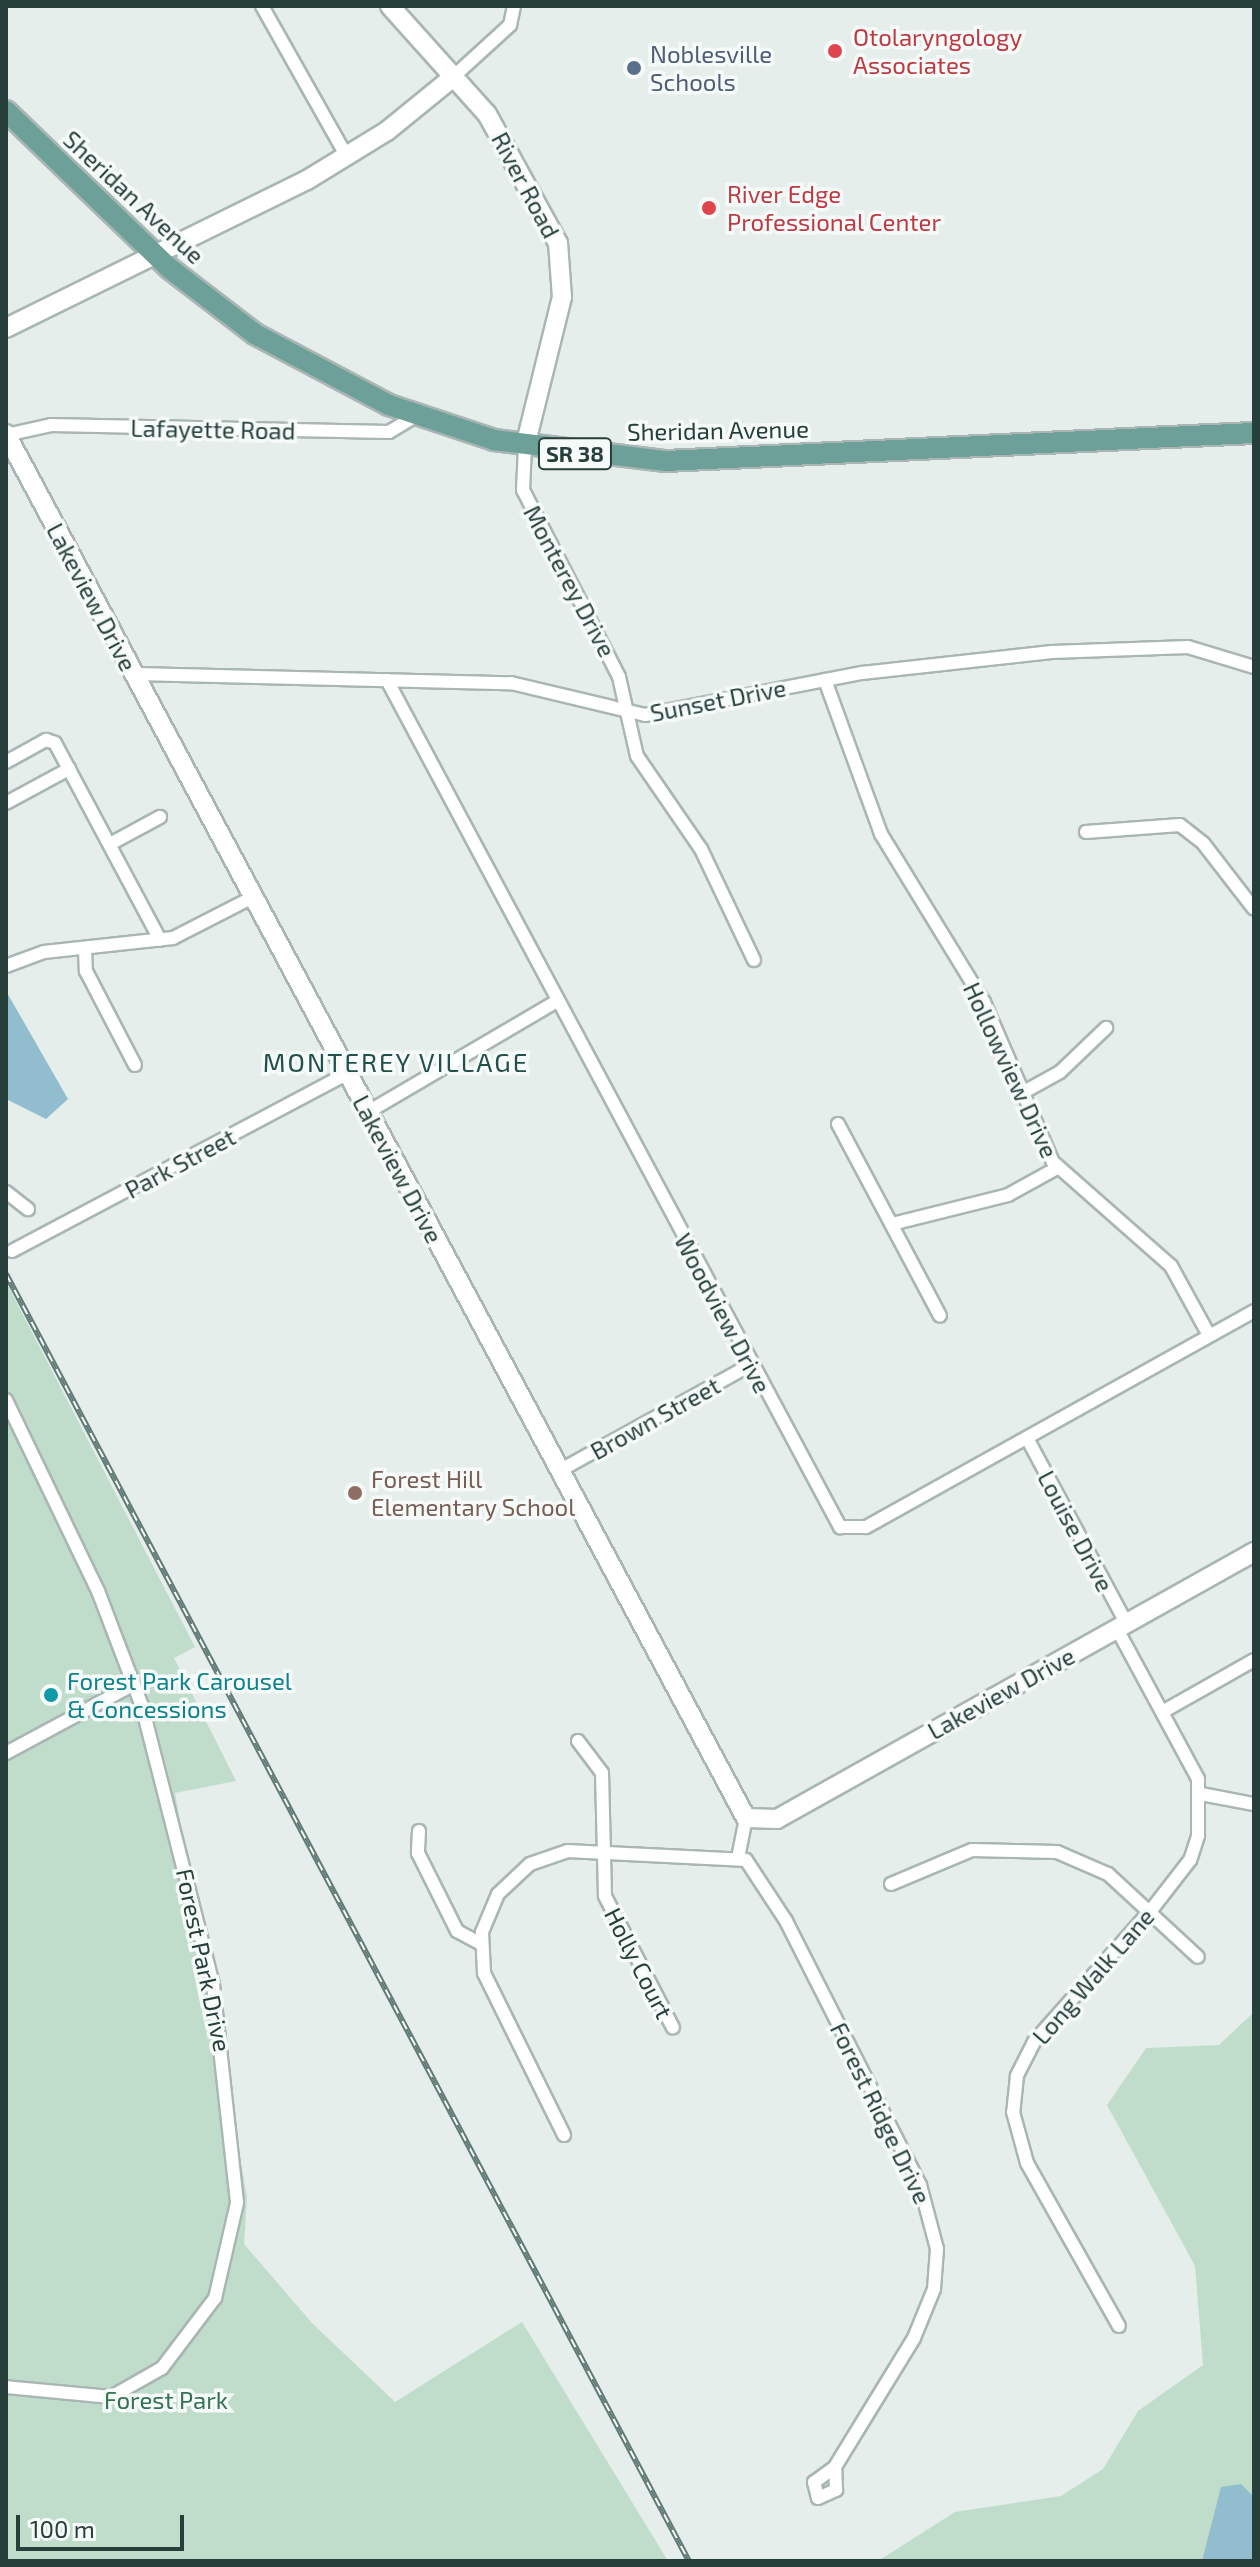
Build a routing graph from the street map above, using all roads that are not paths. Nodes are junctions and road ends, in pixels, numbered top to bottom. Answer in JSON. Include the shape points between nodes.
{"nodes":[{"id":1,"x":262,"y":6,"type":"edge"},
{"id":2,"x":390,"y":6,"type":"edge"},
{"id":3,"x":514,"y":6,"type":"edge"},
{"id":4,"x":452,"y":78,"type":"junction"},
{"id":5,"x":6,"y":111,"type":"edge"},
{"id":6,"x":347,"y":157,"type":"junction"},
{"id":7,"x":152,"y":252,"type":"junction"},
{"id":8,"x":6,"y":328,"type":"edge"},
{"id":9,"x":416,"y":416,"type":"junction"},
{"id":10,"x":1254,"y":433,"type":"edge"},
{"id":11,"x":6,"y":435,"type":"edge"},
{"id":12,"x":525,"y":447,"type":"junction"},
{"id":13,"x":1254,"y":667,"type":"edge"},
{"id":14,"x":133,"y":674,"type":"junction"},
{"id":15,"x":387,"y":680,"type":"junction"},
{"id":16,"x":825,"y":680,"type":"junction"},
{"id":17,"x":627,"y":714,"type":"junction"},
{"id":18,"x":6,"y":762,"type":"edge"},
{"id":19,"x":69,"y":769,"type":"junction"},
{"id":20,"x":6,"y":803,"type":"edge"},
{"id":21,"x":160,"y":817,"type":"dead end"},
{"id":22,"x":1086,"y":832,"type":"dead end"},
{"id":23,"x":110,"y":844,"type":"junction"},
{"id":24,"x":253,"y":897,"type":"junction"},
{"id":25,"x":1254,"y":909,"type":"edge"},
{"id":26,"x":160,"y":940,"type":"junction"},
{"id":27,"x":85,"y":948,"type":"junction"},
{"id":28,"x":754,"y":960,"type":"dead end"},
{"id":29,"x":6,"y":966,"type":"edge"},
{"id":30,"x":557,"y":1001,"type":"junction"},
{"id":31,"x":1106,"y":1028,"type":"dead end"},
{"id":32,"x":135,"y":1065,"type":"dead end"},
{"id":33,"x":347,"y":1074,"type":"junction"},
{"id":34,"x":1022,"y":1093,"type":"junction"},
{"id":35,"x":368,"y":1112,"type":"junction"},
{"id":36,"x":838,"y":1124,"type":"dead end"},
{"id":37,"x":1057,"y":1168,"type":"junction"},
{"id":38,"x":6,"y":1192,"type":"edge"},
{"id":39,"x":28,"y":1209,"type":"dead end"},
{"id":40,"x":892,"y":1224,"type":"junction"},
{"id":41,"x":12,"y":1251,"type":"dead end"},
{"id":42,"x":1254,"y":1311,"type":"edge"},
{"id":43,"x":940,"y":1316,"type":"dead end"},
{"id":44,"x":1209,"y":1335,"type":"junction"},
{"id":45,"x":750,"y":1365,"type":"junction"},
{"id":46,"x":6,"y":1400,"type":"edge"},
{"id":47,"x":1027,"y":1438,"type":"junction"},
{"id":48,"x":559,"y":1471,"type":"junction"},
{"id":49,"x":1254,"y":1552,"type":"edge"},
{"id":50,"x":1122,"y":1626,"type":"junction"},
{"id":51,"x":1254,"y":1660,"type":"edge"},
{"id":52,"x":134,"y":1684,"type":"junction"},
{"id":53,"x":1164,"y":1711,"type":"junction"},
{"id":54,"x":578,"y":1741,"type":"dead end"},
{"id":55,"x":6,"y":1753,"type":"edge"},
{"id":56,"x":1201,"y":1794,"type":"junction"},
{"id":57,"x":1254,"y":1804,"type":"edge"},
{"id":58,"x":746,"y":1818,"type":"junction"},
{"id":59,"x":419,"y":1831,"type":"dead end"},
{"id":60,"x":603,"y":1850,"type":"junction"},
{"id":61,"x":738,"y":1858,"type":"junction"},
{"id":62,"x":891,"y":1884,"type":"dead end"},
{"id":63,"x":1152,"y":1909,"type":"junction"},
{"id":64,"x":480,"y":1943,"type":"junction"},
{"id":65,"x":1198,"y":1957,"type":"dead end"},
{"id":66,"x":673,"y":2028,"type":"dead end"},
{"id":67,"x":564,"y":2135,"type":"dead end"},
{"id":68,"x":1119,"y":2326,"type":"dead end"},
{"id":69,"x":6,"y":2387,"type":"edge"},
{"id":70,"x":835,"y":2467,"type":"dead end"}],
"edges":[{"from":1,"to":6,"type":"street"},
{"from":2,"to":4,"type":"street","name":"River Road"},
{"from":3,"to":4,"type":"street","via":[[510,25]]},
{"from":4,"to":6,"type":"street"},
{"from":4,"to":12,"type":"street","name":"River Road","via":[[501,134],[558,243],[562,297]]},
{"from":5,"to":7,"type":"main road","name":"Sheridan Avenue","number":"SR 38"},
{"from":6,"to":7,"type":"street"},
{"from":7,"to":8,"type":"street"},
{"from":7,"to":9,"type":"main road","name":"Sheridan Avenue","number":"SR 38","via":[[255,334]]},
{"from":9,"to":11,"type":"street","name":"Lafayette Road","via":[[389,432],[51,425]]},
{"from":9,"to":12,"type":"main road","name":"Sheridan Avenue","number":"SR 38"},
{"from":10,"to":12,"type":"main road","name":"Sheridan Avenue","number":"SR 38","via":[[666,461]]},
{"from":11,"to":14,"type":"street","name":"Lakeview Drive"},
{"from":12,"to":17,"type":"street","name":"Monterey Drive","via":[[523,490],[604,643]]},
{"from":13,"to":16,"type":"street","name":"Sunset Drive","via":[[1207,650],[1171,647],[969,659]]},
{"from":14,"to":15,"type":"street","name":"Sunset Drive"},
{"from":14,"to":24,"type":"street","name":"Lakeview Drive"},
{"from":15,"to":17,"type":"street","name":"Sunset Drive","via":[[511,683]]},
{"from":15,"to":30,"type":"street","name":"Woodview Drive"},
{"from":16,"to":17,"type":"street","name":"Sunset Drive"},
{"from":16,"to":34,"type":"street","name":"Hollowview Drive","via":[[881,834],[980,995]]},
{"from":17,"to":28,"type":"street","name":"Monterey Drive","via":[[644,770],[696,841]]},
{"from":18,"to":19,"type":"street","via":[[51,740]]},
{"from":19,"to":20,"type":"street"},
{"from":19,"to":23,"type":"street"},
{"from":21,"to":23,"type":"street"},
{"from":22,"to":25,"type":"street","via":[[1180,825],[1203,843]]},
{"from":23,"to":26,"type":"street"},
{"from":24,"to":26,"type":"street","via":[[210,924]]},
{"from":24,"to":33,"type":"street","name":"Lakeview Drive"},
{"from":26,"to":27,"type":"street"},
{"from":27,"to":29,"type":"street"},
{"from":27,"to":32,"type":"street","via":[[92,986]]},
{"from":30,"to":35,"type":"street"},
{"from":30,"to":45,"type":"street","name":"Woodview Drive"},
{"from":31,"to":34,"type":"street","via":[[1060,1072]]},
{"from":33,"to":35,"type":"street","name":"Lakeview Drive"},
{"from":33,"to":41,"type":"street","name":"Park Street"},
{"from":34,"to":37,"type":"street","name":"Hollowview Drive"},
{"from":35,"to":48,"type":"street","name":"Lakeview Drive"},
{"from":36,"to":40,"type":"street"},
{"from":37,"to":40,"type":"street","via":[[1008,1195]]},
{"from":37,"to":44,"type":"street","name":"Hollowview Drive","via":[[1171,1266]]},
{"from":38,"to":39,"type":"street"},
{"from":40,"to":43,"type":"street"},
{"from":42,"to":44,"type":"street","name":"Woodview Drive"},
{"from":44,"to":47,"type":"street","name":"Woodview Drive"},
{"from":45,"to":47,"type":"street","name":"Woodview Drive","via":[[829,1516],[848,1530],[866,1527]]},
{"from":45,"to":48,"type":"street","name":"Brown Street"},
{"from":46,"to":52,"type":"street","name":"Forest Park Drive"},
{"from":47,"to":50,"type":"street","name":"Louise Drive"},
{"from":48,"to":58,"type":"street","name":"Lakeview Drive"},
{"from":49,"to":50,"type":"street","name":"Lakeview Drive"},
{"from":50,"to":53,"type":"street"},
{"from":50,"to":58,"type":"street","name":"Lakeview Drive","via":[[777,1819]]},
{"from":51,"to":53,"type":"street"},
{"from":52,"to":55,"type":"street"},
{"from":52,"to":69,"type":"street","name":"Forest Park Drive","via":[[220,2022],[237,2203],[231,2248],[206,2314],[150,2378],[97,2398]]},
{"from":53,"to":56,"type":"street"},
{"from":54,"to":60,"type":"street","name":"Holly Court","via":[[602,1773]]},
{"from":56,"to":57,"type":"street"},
{"from":56,"to":63,"type":"street","name":"Long Walk Lane","via":[[1193,1852]]},
{"from":58,"to":61,"type":"street"},
{"from":59,"to":64,"type":"street","via":[[418,1853],[457,1931]]},
{"from":60,"to":61,"type":"street"},
{"from":60,"to":64,"type":"street","via":[[557,1853],[530,1864],[498,1894]]},
{"from":60,"to":66,"type":"street","name":"Holly Court","via":[[605,1896]]},
{"from":61,"to":70,"type":"street","name":"Forest Ridge Drive","via":[[750,1863],[786,1921],[933,2225],[936,2269],[922,2322]]},
{"from":62,"to":63,"type":"street","via":[[972,1850],[1032,1847],[1085,1861]]},
{"from":63,"to":65,"type":"street"},
{"from":63,"to":68,"type":"street","name":"Long Walk Lane","via":[[1034,2042],[1013,2092],[1027,2163]]},
{"from":64,"to":67,"type":"street","via":[[488,1988]]}]}
